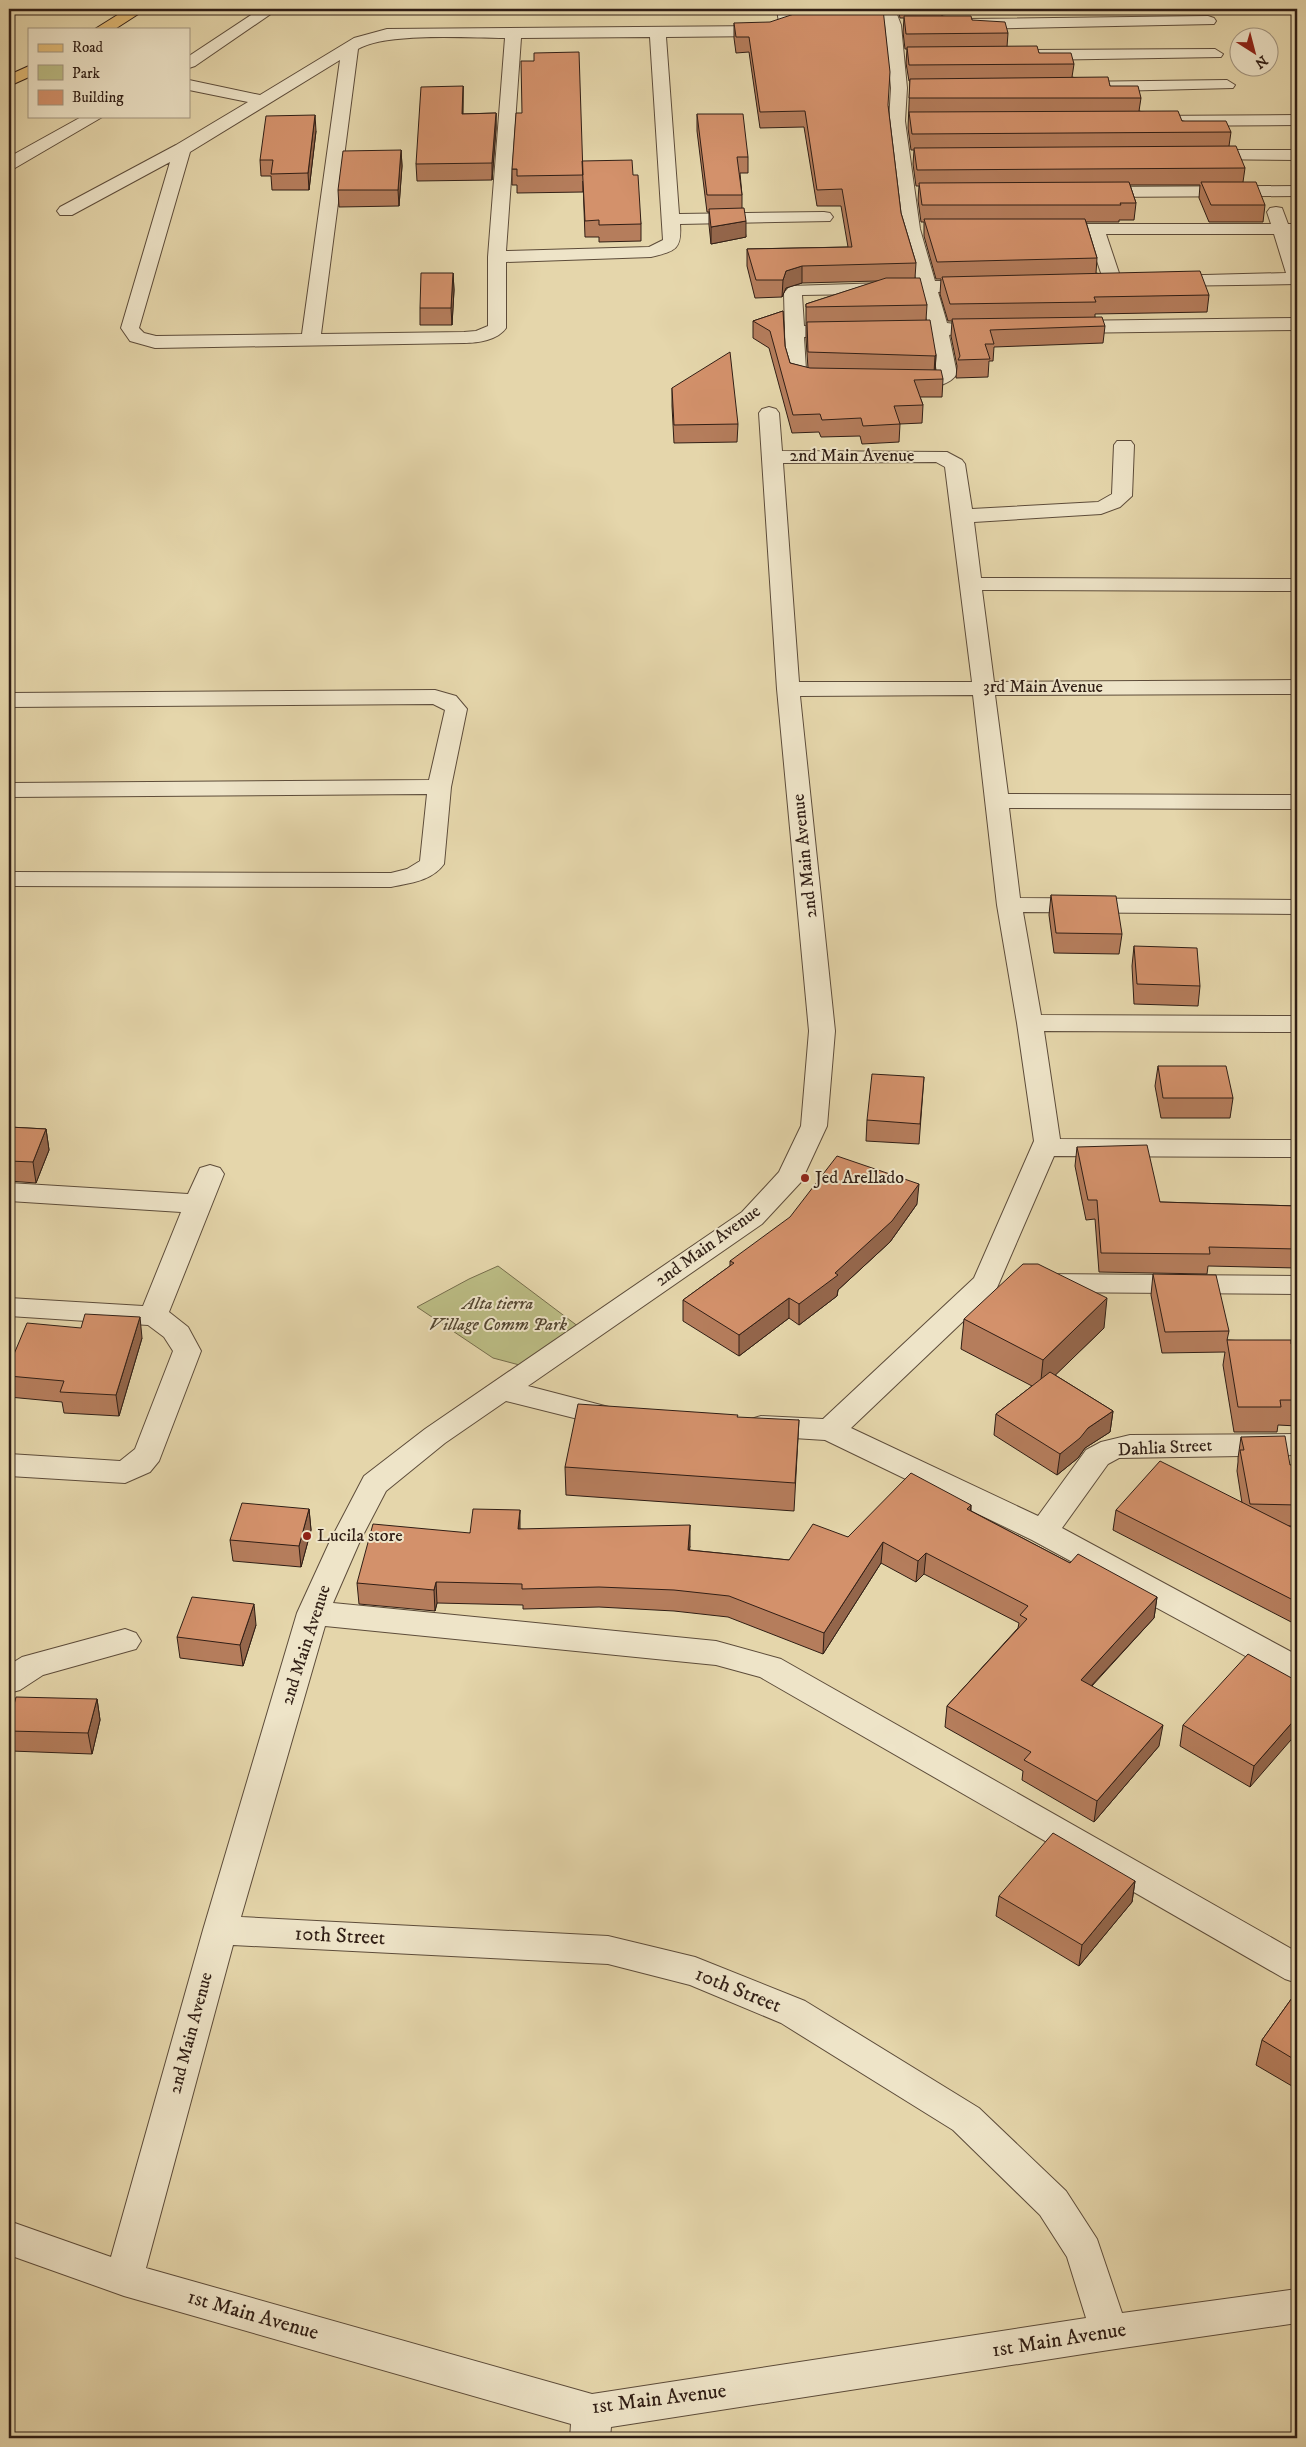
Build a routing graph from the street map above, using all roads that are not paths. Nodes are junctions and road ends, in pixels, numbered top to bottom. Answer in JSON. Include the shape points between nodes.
{"nodes":[{"id":1,"x":138,"y":9,"type":"edge"},
{"id":2,"x":270,"y":9,"type":"edge"},
{"id":3,"x":785,"y":9,"type":"edge"},
{"id":4,"x":1205,"y":15,"type":"edge"},
{"id":5,"x":890,"y":17,"type":"edge"},
{"id":6,"x":912,"y":24,"type":"edge"},
{"id":7,"x":952,"y":24,"type":"edge"},
{"id":8,"x":105,"y":28,"type":"edge"},
{"id":9,"x":658,"y":33,"type":"junction"},
{"id":10,"x":513,"y":35,"type":"junction"},
{"id":11,"x":350,"y":48,"type":"junction"},
{"id":12,"x":1215,"y":54,"type":"junction"},
{"id":13,"x":1016,"y":55,"type":"edge"},
{"id":14,"x":896,"y":56,"type":"junction"},
{"id":15,"x":916,"y":56,"type":"edge"},
{"id":16,"x":190,"y":62,"type":"edge"},
{"id":17,"x":28,"y":71,"type":"edge"},
{"id":18,"x":9,"y":82,"type":"edge"},
{"id":19,"x":190,"y":85,"type":"edge"},
{"id":20,"x":1227,"y":85,"type":"junction"},
{"id":21,"x":1058,"y":87,"type":"edge"},
{"id":22,"x":899,"y":88,"type":"junction"},
{"id":23,"x":919,"y":88,"type":"edge"},
{"id":24,"x":262,"y":100,"type":"junction"},
{"id":25,"x":92,"y":118,"type":"edge"},
{"id":26,"x":1124,"y":120,"type":"edge"},
{"id":27,"x":1242,"y":120,"type":"junction"},
{"id":28,"x":1297,"y":120,"type":"edge"},
{"id":29,"x":897,"y":121,"type":"junction"},
{"id":30,"x":917,"y":121,"type":"edge"},
{"id":31,"x":182,"y":149,"type":"junction"},
{"id":32,"x":1187,"y":155,"type":"edge"},
{"id":33,"x":1256,"y":155,"type":"junction"},
{"id":34,"x":1297,"y":155,"type":"edge"},
{"id":35,"x":903,"y":156,"type":"junction"},
{"id":36,"x":922,"y":156,"type":"edge"},
{"id":37,"x":9,"y":164,"type":"edge"},
{"id":38,"x":1268,"y":190,"type":"junction"},
{"id":39,"x":1297,"y":191,"type":"edge"},
{"id":40,"x":1082,"y":192,"type":"edge"},
{"id":41,"x":1140,"y":192,"type":"junction"},
{"id":42,"x":907,"y":193,"type":"junction"},
{"id":43,"x":927,"y":193,"type":"edge"},
{"id":44,"x":66,"y":211,"type":"dead end"},
{"id":45,"x":824,"y":217,"type":"dead end"},
{"id":46,"x":670,"y":219,"type":"junction"},
{"id":47,"x":911,"y":229,"type":"junction"},
{"id":48,"x":930,"y":229,"type":"edge"},
{"id":49,"x":1037,"y":229,"type":"edge"},
{"id":50,"x":1095,"y":229,"type":"junction"},
{"id":51,"x":1289,"y":229,"type":"edge"},
{"id":52,"x":1149,"y":230,"type":"junction"},
{"id":53,"x":497,"y":257,"type":"junction"},
{"id":54,"x":1297,"y":279,"type":"edge"},
{"id":55,"x":1113,"y":282,"type":"junction"},
{"id":56,"x":1132,"y":282,"type":"edge"},
{"id":57,"x":1152,"y":282,"type":"edge"},
{"id":58,"x":1094,"y":283,"type":"edge"},
{"id":59,"x":996,"y":285,"type":"edge"},
{"id":60,"x":928,"y":287,"type":"junction"},
{"id":61,"x":1297,"y":324,"type":"edge"},
{"id":62,"x":1048,"y":327,"type":"edge"},
{"id":63,"x":968,"y":328,"type":"edge"},
{"id":64,"x":939,"y":329,"type":"junction"},
{"id":65,"x":862,"y":330,"type":"edge"},
{"id":66,"x":881,"y":330,"type":"edge"},
{"id":67,"x":794,"y":332,"type":"junction"},
{"id":68,"x":311,"y":339,"type":"junction"},
{"id":69,"x":839,"y":379,"type":"edge"},
{"id":70,"x":888,"y":380,"type":"edge"},
{"id":71,"x":769,"y":413,"type":"dead end"},
{"id":72,"x":1124,"y":445,"type":"dead end"},
{"id":73,"x":773,"y":456,"type":"junction"},
{"id":74,"x":963,"y":516,"type":"junction"},
{"id":75,"x":970,"y":584,"type":"junction"},
{"id":76,"x":1297,"y":585,"type":"edge"},
{"id":77,"x":982,"y":687,"type":"junction"},
{"id":78,"x":1297,"y":687,"type":"edge"},
{"id":79,"x":788,"y":689,"type":"junction"},
{"id":80,"x":9,"y":700,"type":"edge"},
{"id":81,"x":439,"y":787,"type":"junction"},
{"id":82,"x":9,"y":790,"type":"edge"},
{"id":83,"x":997,"y":801,"type":"junction"},
{"id":84,"x":1297,"y":802,"type":"edge"},
{"id":85,"x":9,"y":879,"type":"edge"},
{"id":86,"x":1009,"y":905,"type":"junction"},
{"id":87,"x":1297,"y":907,"type":"edge"},
{"id":88,"x":1030,"y":1023,"type":"junction"},
{"id":89,"x":1297,"y":1024,"type":"edge"},
{"id":90,"x":1044,"y":1147,"type":"junction"},
{"id":91,"x":1297,"y":1149,"type":"edge"},
{"id":92,"x":210,"y":1174,"type":"dead end"},
{"id":93,"x":9,"y":1192,"type":"edge"},
{"id":94,"x":198,"y":1204,"type":"junction"},
{"id":95,"x":986,"y":1283,"type":"junction"},
{"id":96,"x":1297,"y":1285,"type":"edge"},
{"id":97,"x":9,"y":1307,"type":"edge"},
{"id":98,"x":153,"y":1316,"type":"junction"},
{"id":99,"x":501,"y":1390,"type":"junction"},
{"id":100,"x":641,"y":1419,"type":"edge"},
{"id":101,"x":730,"y":1424,"type":"edge"},
{"id":102,"x":830,"y":1430,"type":"junction"},
{"id":103,"x":1297,"y":1444,"type":"edge"},
{"id":104,"x":9,"y":1465,"type":"edge"},
{"id":105,"x":1043,"y":1532,"type":"junction"},
{"id":106,"x":313,"y":1613,"type":"junction"},
{"id":107,"x":125,"y":1640,"type":"dead end"},
{"id":108,"x":1297,"y":1669,"type":"edge"},
{"id":109,"x":9,"y":1681,"type":"edge"},
{"id":110,"x":220,"y":1930,"type":"junction"},
{"id":111,"x":1297,"y":1969,"type":"edge"},
{"id":112,"x":9,"y":2238,"type":"edge"},
{"id":113,"x":124,"y":2279,"type":"junction"},
{"id":114,"x":1297,"y":2306,"type":"edge"},
{"id":115,"x":1109,"y":2332,"type":"junction"},
{"id":116,"x":591,"y":2425,"type":"edge"}],
"edges":[{"from":1,"to":8,"type":"main road"},
{"from":2,"to":16,"type":"street"},
{"from":3,"to":9,"type":"street","via":[[787,25],[769,31]]},
{"from":4,"to":7,"type":"street"},
{"from":4,"to":12,"type":"street"},
{"from":5,"to":6,"type":"street"},
{"from":5,"to":14,"type":"street"},
{"from":9,"to":10,"type":"street"},
{"from":9,"to":46,"type":"street"},
{"from":10,"to":11,"type":"street","via":[[387,34],[371,37]]},
{"from":10,"to":53,"type":"street"},
{"from":11,"to":24,"type":"street"},
{"from":11,"to":68,"type":"street"},
{"from":12,"to":13,"type":"street"},
{"from":12,"to":20,"type":"street"},
{"from":14,"to":15,"type":"street"},
{"from":14,"to":22,"type":"street"},
{"from":17,"to":18,"type":"main road"},
{"from":19,"to":24,"type":"street"},
{"from":20,"to":21,"type":"street"},
{"from":20,"to":27,"type":"street"},
{"from":22,"to":23,"type":"street"},
{"from":22,"to":29,"type":"street"},
{"from":24,"to":31,"type":"street"},
{"from":25,"to":37,"type":"street"},
{"from":26,"to":27,"type":"street"},
{"from":27,"to":28,"type":"street"},
{"from":27,"to":33,"type":"street"},
{"from":29,"to":30,"type":"street"},
{"from":29,"to":35,"type":"street"},
{"from":31,"to":44,"type":"street"},
{"from":31,"to":68,"type":"street","via":[[130,328],[138,337],[155,342]]},
{"from":32,"to":33,"type":"street"},
{"from":33,"to":34,"type":"street"},
{"from":33,"to":38,"type":"street"},
{"from":35,"to":36,"type":"street"},
{"from":35,"to":42,"type":"street"},
{"from":38,"to":39,"type":"street"},
{"from":38,"to":41,"type":"street"},
{"from":38,"to":51,"type":"street"},
{"from":40,"to":41,"type":"street"},
{"from":41,"to":52,"type":"street"},
{"from":42,"to":43,"type":"street"},
{"from":42,"to":47,"type":"street"},
{"from":45,"to":46,"type":"street"},
{"from":46,"to":53,"type":"street","via":[[672,240],[667,246],[652,252]]},
{"from":47,"to":48,"type":"street"},
{"from":47,"to":60,"type":"street"},
{"from":49,"to":50,"type":"street"},
{"from":50,"to":52,"type":"street"},
{"from":50,"to":55,"type":"street"},
{"from":51,"to":52,"type":"street"},
{"from":51,"to":54,"type":"street"},
{"from":53,"to":68,"type":"street","via":[[497,328],[490,333],[473,338]]},
{"from":54,"to":57,"type":"street"},
{"from":55,"to":56,"type":"street"},
{"from":55,"to":58,"type":"street"},
{"from":59,"to":60,"type":"street"},
{"from":60,"to":64,"type":"street"},
{"from":60,"to":67,"type":"street","via":[[796,290],[793,293]]},
{"from":61,"to":62,"type":"street"},
{"from":63,"to":64,"type":"street"},
{"from":64,"to":66,"type":"street"},
{"from":64,"to":70,"type":"street","via":[[947,374],[944,378]]},
{"from":65,"to":67,"type":"street"},
{"from":67,"to":69,"type":"street","via":[[797,376]]},
{"from":71,"to":73,"type":"street"},
{"from":72,"to":74,"type":"street","via":[[1122,496],[1113,503],[1100,508]]},
{"from":73,"to":74,"type":"street","name":"2nd Main Avenue","via":[[940,456],[955,464]]},
{"from":73,"to":79,"type":"street","name":"2nd Main Avenue"},
{"from":74,"to":75,"type":"street","name":"2nd Main Avenue"},
{"from":75,"to":76,"type":"street"},
{"from":75,"to":77,"type":"street","name":"2nd Main Avenue"},
{"from":77,"to":78,"type":"street","name":"3rd Main Avenue"},
{"from":77,"to":79,"type":"street","name":"3rd Main Avenue"},
{"from":77,"to":83,"type":"street","name":"2nd Main Avenue"},
{"from":79,"to":99,"type":"street","name":"2nd Main Avenue","via":[[822,1031],[814,1126],[791,1176],[752,1218]]},
{"from":80,"to":81,"type":"street","via":[[435,697],[456,709]]},
{"from":81,"to":82,"type":"street"},
{"from":81,"to":85,"type":"street","via":[[432,864],[415,875],[391,880]]},
{"from":83,"to":84,"type":"street"},
{"from":83,"to":86,"type":"street","name":"2nd Main Avenue"},
{"from":86,"to":87,"type":"street"},
{"from":86,"to":88,"type":"street","name":"2nd Main Avenue"},
{"from":88,"to":89,"type":"street"},
{"from":88,"to":90,"type":"street","name":"2nd Main Avenue","via":[[1047,1141]]},
{"from":90,"to":91,"type":"street"},
{"from":90,"to":95,"type":"street"},
{"from":92,"to":94,"type":"street"},
{"from":93,"to":94,"type":"street"},
{"from":94,"to":98,"type":"street"},
{"from":95,"to":96,"type":"street"},
{"from":95,"to":102,"type":"street"},
{"from":97,"to":98,"type":"street"},
{"from":98,"to":104,"type":"street","via":[[172,1326],[182,1337],[186,1351],[148,1454],[139,1464],[125,1472]]},
{"from":99,"to":100,"type":"street","via":[[611,1417]]},
{"from":99,"to":106,"type":"street","name":"2nd Main Avenue","via":[[435,1436],[375,1484]]},
{"from":101,"to":102,"type":"street"},
{"from":102,"to":105,"type":"street"},
{"from":103,"to":105,"type":"street","name":"Dahlia Street","via":[[1130,1446],[1112,1449],[1098,1457]]},
{"from":105,"to":108,"type":"street"},
{"from":106,"to":110,"type":"street","name":"2nd Main Avenue"},
{"from":106,"to":111,"type":"street","via":[[716,1653],[770,1668]]},
{"from":107,"to":109,"type":"street","via":[[33,1666]]},
{"from":110,"to":113,"type":"street","name":"2nd Main Avenue"},
{"from":110,"to":115,"type":"street","name":"10th Street","via":[[608,1950],[696,1972],[793,2012],[966,2119],[1054,2204],[1084,2251]]},
{"from":112,"to":113,"type":"street","name":"1st Main Avenue"},
{"from":113,"to":116,"type":"street","name":"1st Main Avenue"},
{"from":114,"to":115,"type":"street","name":"1st Main Avenue"},
{"from":115,"to":116,"type":"street","name":"1st Main Avenue"}]}
